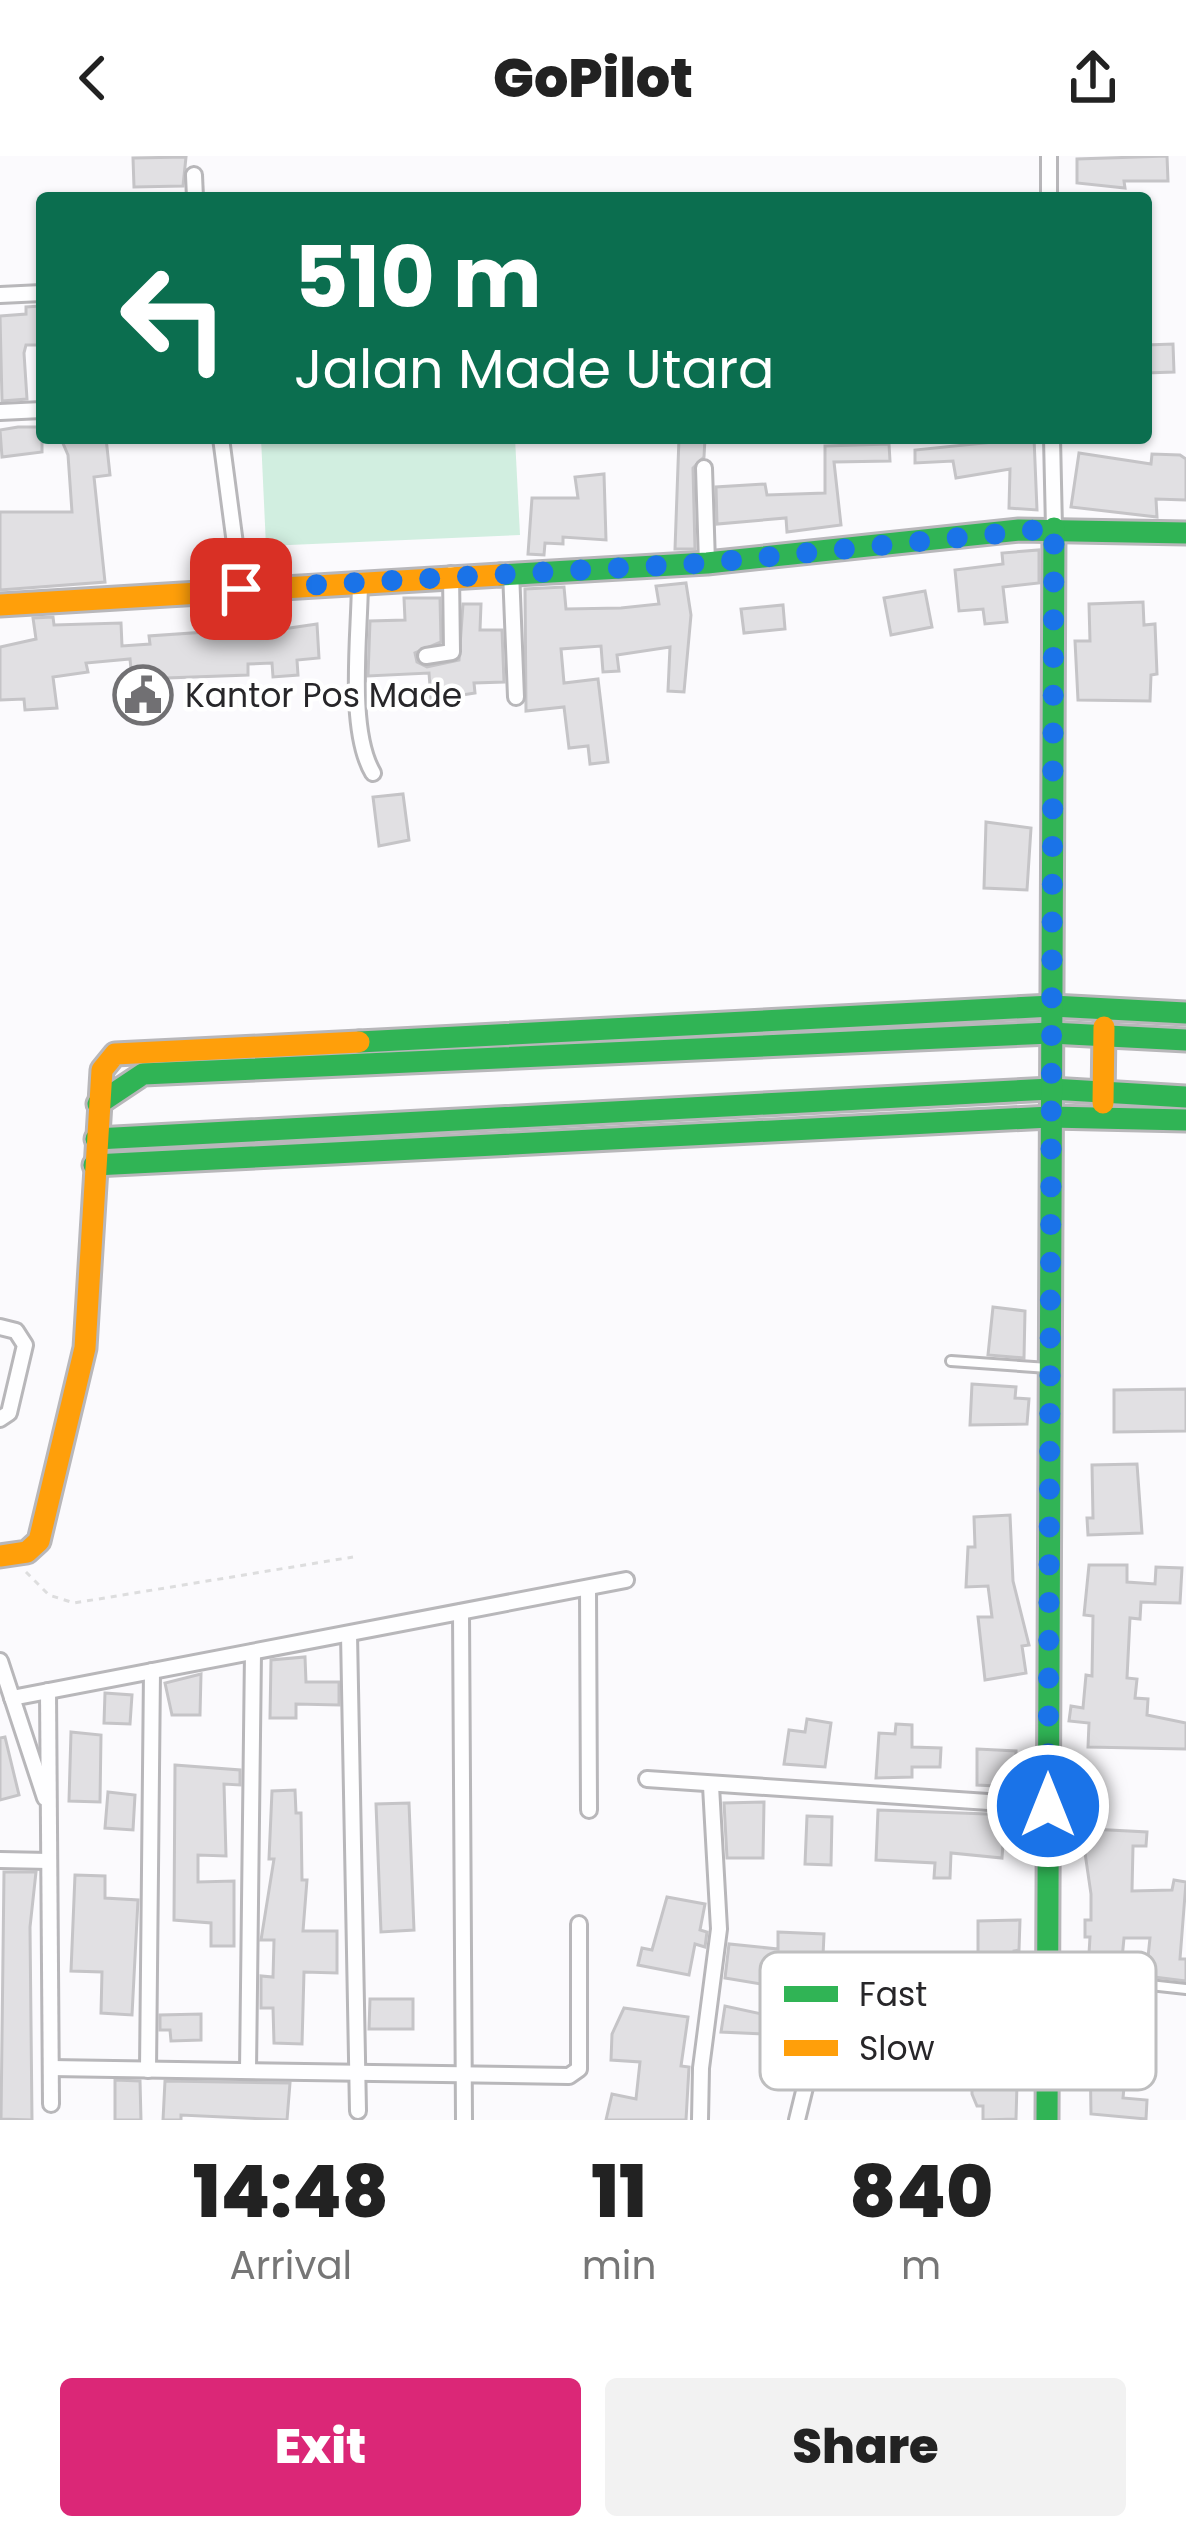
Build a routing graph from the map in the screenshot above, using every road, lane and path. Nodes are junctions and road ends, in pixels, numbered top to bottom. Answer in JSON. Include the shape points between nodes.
{"nodes":[{"id":1,"x":1049,"y":156,"type":"edge"},
{"id":2,"x":194,"y":175,"type":"dead end"},
{"id":3,"x":195,"y":192,"type":"edge"},
{"id":4,"x":1049,"y":192,"type":"edge"},
{"id":5,"x":36,"y":293,"type":"edge"},
{"id":6,"x":0,"y":295,"type":"edge"},
{"id":7,"x":36,"y":410,"type":"edge"},
{"id":8,"x":0,"y":412,"type":"edge"},
{"id":9,"x":222,"y":444,"type":"edge"},
{"id":10,"x":1052,"y":444,"type":"edge"},
{"id":11,"x":704,"y":468,"type":"dead end"},
{"id":12,"x":1054,"y":528,"type":"junction"},
{"id":13,"x":1186,"y":532,"type":"edge"},
{"id":14,"x":706,"y":563,"type":"junction"},
{"id":15,"x":512,"y":571,"type":"junction"},
{"id":16,"x":451,"y":574,"type":"junction"},
{"id":17,"x":361,"y":580,"type":"junction"},
{"id":18,"x":241,"y":589,"type":"junction"},
{"id":19,"x":0,"y":605,"type":"edge"},
{"id":20,"x":426,"y":656,"type":"dead end"},
{"id":21,"x":515,"y":697,"type":"dead end"},
{"id":22,"x":373,"y":773,"type":"dead end"},
{"id":23,"x":1052,"y":1006,"type":"junction"},
{"id":24,"x":1104,"y":1007,"type":"junction"},
{"id":25,"x":1186,"y":1013,"type":"edge"},
{"id":26,"x":1052,"y":1033,"type":"junction"},
{"id":27,"x":1103,"y":1036,"type":"junction"},
{"id":28,"x":1186,"y":1040,"type":"edge"},
{"id":29,"x":1051,"y":1089,"type":"junction"},
{"id":30,"x":1103,"y":1090,"type":"junction"},
{"id":31,"x":1186,"y":1096,"type":"edge"},
{"id":32,"x":98,"y":1104,"type":"junction"},
{"id":33,"x":1103,"y":1116,"type":"junction"},
{"id":34,"x":1050,"y":1117,"type":"junction"},
{"id":35,"x":1186,"y":1120,"type":"edge"},
{"id":36,"x":96,"y":1139,"type":"junction"},
{"id":37,"x":94,"y":1165,"type":"junction"},
{"id":38,"x":0,"y":1327,"type":"edge"},
{"id":39,"x":951,"y":1361,"type":"dead end"},
{"id":40,"x":1049,"y":1368,"type":"junction"},
{"id":41,"x":0,"y":1419,"type":"edge"},
{"id":42,"x":27,"y":1552,"type":"junction"},
{"id":43,"x":0,"y":1556,"type":"edge"},
{"id":44,"x":353,"y":1557,"type":"dead end"},
{"id":45,"x":626,"y":1580,"type":"dead end"},
{"id":46,"x":588,"y":1588,"type":"junction"},
{"id":47,"x":461,"y":1612,"type":"junction"},
{"id":48,"x":349,"y":1634,"type":"junction"},
{"id":49,"x":254,"y":1652,"type":"junction"},
{"id":50,"x":0,"y":1661,"type":"edge"},
{"id":51,"x":152,"y":1671,"type":"junction"},
{"id":52,"x":48,"y":1691,"type":"junction"},
{"id":53,"x":12,"y":1698,"type":"junction"},
{"id":54,"x":647,"y":1779,"type":"dead end"},
{"id":55,"x":711,"y":1786,"type":"junction"},
{"id":56,"x":1048,"y":1806,"type":"junction"},
{"id":57,"x":49,"y":1810,"type":"junction"},
{"id":58,"x":589,"y":1810,"type":"dead end"},
{"id":59,"x":0,"y":1860,"type":"edge"},
{"id":60,"x":49,"y":1861,"type":"junction"},
{"id":61,"x":579,"y":1924,"type":"dead end"},
{"id":62,"x":1049,"y":1952,"type":"edge"},
{"id":63,"x":1156,"y":1986,"type":"edge"},
{"id":64,"x":1186,"y":1989,"type":"edge"},
{"id":65,"x":51,"y":2068,"type":"junction"},
{"id":66,"x":148,"y":2070,"type":"junction"},
{"id":67,"x":248,"y":2071,"type":"junction"},
{"id":68,"x":358,"y":2074,"type":"junction"},
{"id":69,"x":464,"y":2077,"type":"junction"},
{"id":70,"x":804,"y":2090,"type":"edge"},
{"id":71,"x":1047,"y":2090,"type":"edge"},
{"id":72,"x":51,"y":2104,"type":"dead end"},
{"id":73,"x":358,"y":2111,"type":"dead end"},
{"id":74,"x":464,"y":2120,"type":"edge"},
{"id":75,"x":700,"y":2120,"type":"edge"},
{"id":76,"x":797,"y":2120,"type":"edge"},
{"id":77,"x":1047,"y":2120,"type":"edge"}],
"edges":[{"from":1,"to":4,"type":"street"},
{"from":2,"to":3,"type":"street"},
{"from":5,"to":6,"type":"street"},
{"from":7,"to":8,"type":"street"},
{"from":9,"to":18,"type":"street"},
{"from":10,"to":12,"type":"street"},
{"from":11,"to":14,"type":"street"},
{"from":12,"to":13,"type":"main road"},
{"from":12,"to":14,"type":"main road"},
{"from":12,"to":23,"type":"main road"},
{"from":14,"to":15,"type":"main road"},
{"from":15,"to":16,"type":"main road"},
{"from":15,"to":21,"type":"street"},
{"from":16,"to":17,"type":"main road"},
{"from":16,"to":20,"type":"street","via":[[452,652]]},
{"from":17,"to":18,"type":"main road"},
{"from":17,"to":22,"type":"street","via":[[359,699],[363,757]]},
{"from":18,"to":19,"type":"main road"},
{"from":23,"to":24,"type":"main road"},
{"from":23,"to":26,"type":"main road"},
{"from":23,"to":32,"type":"main road","via":[[124,1050],[102,1070]]},
{"from":24,"to":25,"type":"main road"},
{"from":24,"to":27,"type":"main road"},
{"from":26,"to":27,"type":"main road"},
{"from":26,"to":29,"type":"main road"},
{"from":26,"to":32,"type":"main road","via":[[143,1074]]},
{"from":27,"to":28,"type":"main road"},
{"from":27,"to":30,"type":"main road"},
{"from":29,"to":30,"type":"main road"},
{"from":29,"to":34,"type":"main road"},
{"from":29,"to":36,"type":"main road"},
{"from":30,"to":31,"type":"main road"},
{"from":30,"to":33,"type":"main road"},
{"from":32,"to":36,"type":"main road"},
{"from":33,"to":34,"type":"main road"},
{"from":33,"to":35,"type":"main road"},
{"from":34,"to":37,"type":"main road"},
{"from":34,"to":40,"type":"main road"},
{"from":36,"to":37,"type":"main road"},
{"from":37,"to":42,"type":"main road","via":[[85,1348],[39,1540]]},
{"from":38,"to":41,"type":"street","via":[[26,1345],[9,1413]]},
{"from":39,"to":40,"type":"lane"},
{"from":40,"to":56,"type":"main road"},
{"from":42,"to":43,"type":"main road"},
{"from":42,"to":44,"type":"path","via":[[26,1574],[49,1595],[74,1603]]},
{"from":45,"to":46,"type":"street"},
{"from":46,"to":47,"type":"street"},
{"from":46,"to":58,"type":"street"},
{"from":47,"to":48,"type":"street"},
{"from":47,"to":69,"type":"street"},
{"from":48,"to":49,"type":"street"},
{"from":48,"to":68,"type":"street"},
{"from":49,"to":51,"type":"street"},
{"from":49,"to":67,"type":"street"},
{"from":50,"to":53,"type":"street"},
{"from":51,"to":52,"type":"street"},
{"from":51,"to":66,"type":"street"},
{"from":52,"to":53,"type":"street"},
{"from":52,"to":57,"type":"street"},
{"from":53,"to":57,"type":"street"},
{"from":54,"to":55,"type":"street"},
{"from":55,"to":56,"type":"street"},
{"from":55,"to":75,"type":"street","via":[[719,1929]]},
{"from":56,"to":62,"type":"main road"},
{"from":57,"to":60,"type":"street"},
{"from":59,"to":60,"type":"street"},
{"from":60,"to":65,"type":"street"},
{"from":61,"to":69,"type":"street","via":[[579,2068],[569,2076]]},
{"from":63,"to":64,"type":"lane"},
{"from":65,"to":66,"type":"street"},
{"from":65,"to":72,"type":"street"},
{"from":66,"to":67,"type":"street"},
{"from":67,"to":68,"type":"street"},
{"from":68,"to":69,"type":"street"},
{"from":68,"to":73,"type":"street"},
{"from":69,"to":74,"type":"street"},
{"from":70,"to":76,"type":"street"},
{"from":71,"to":77,"type":"main road"}]}
